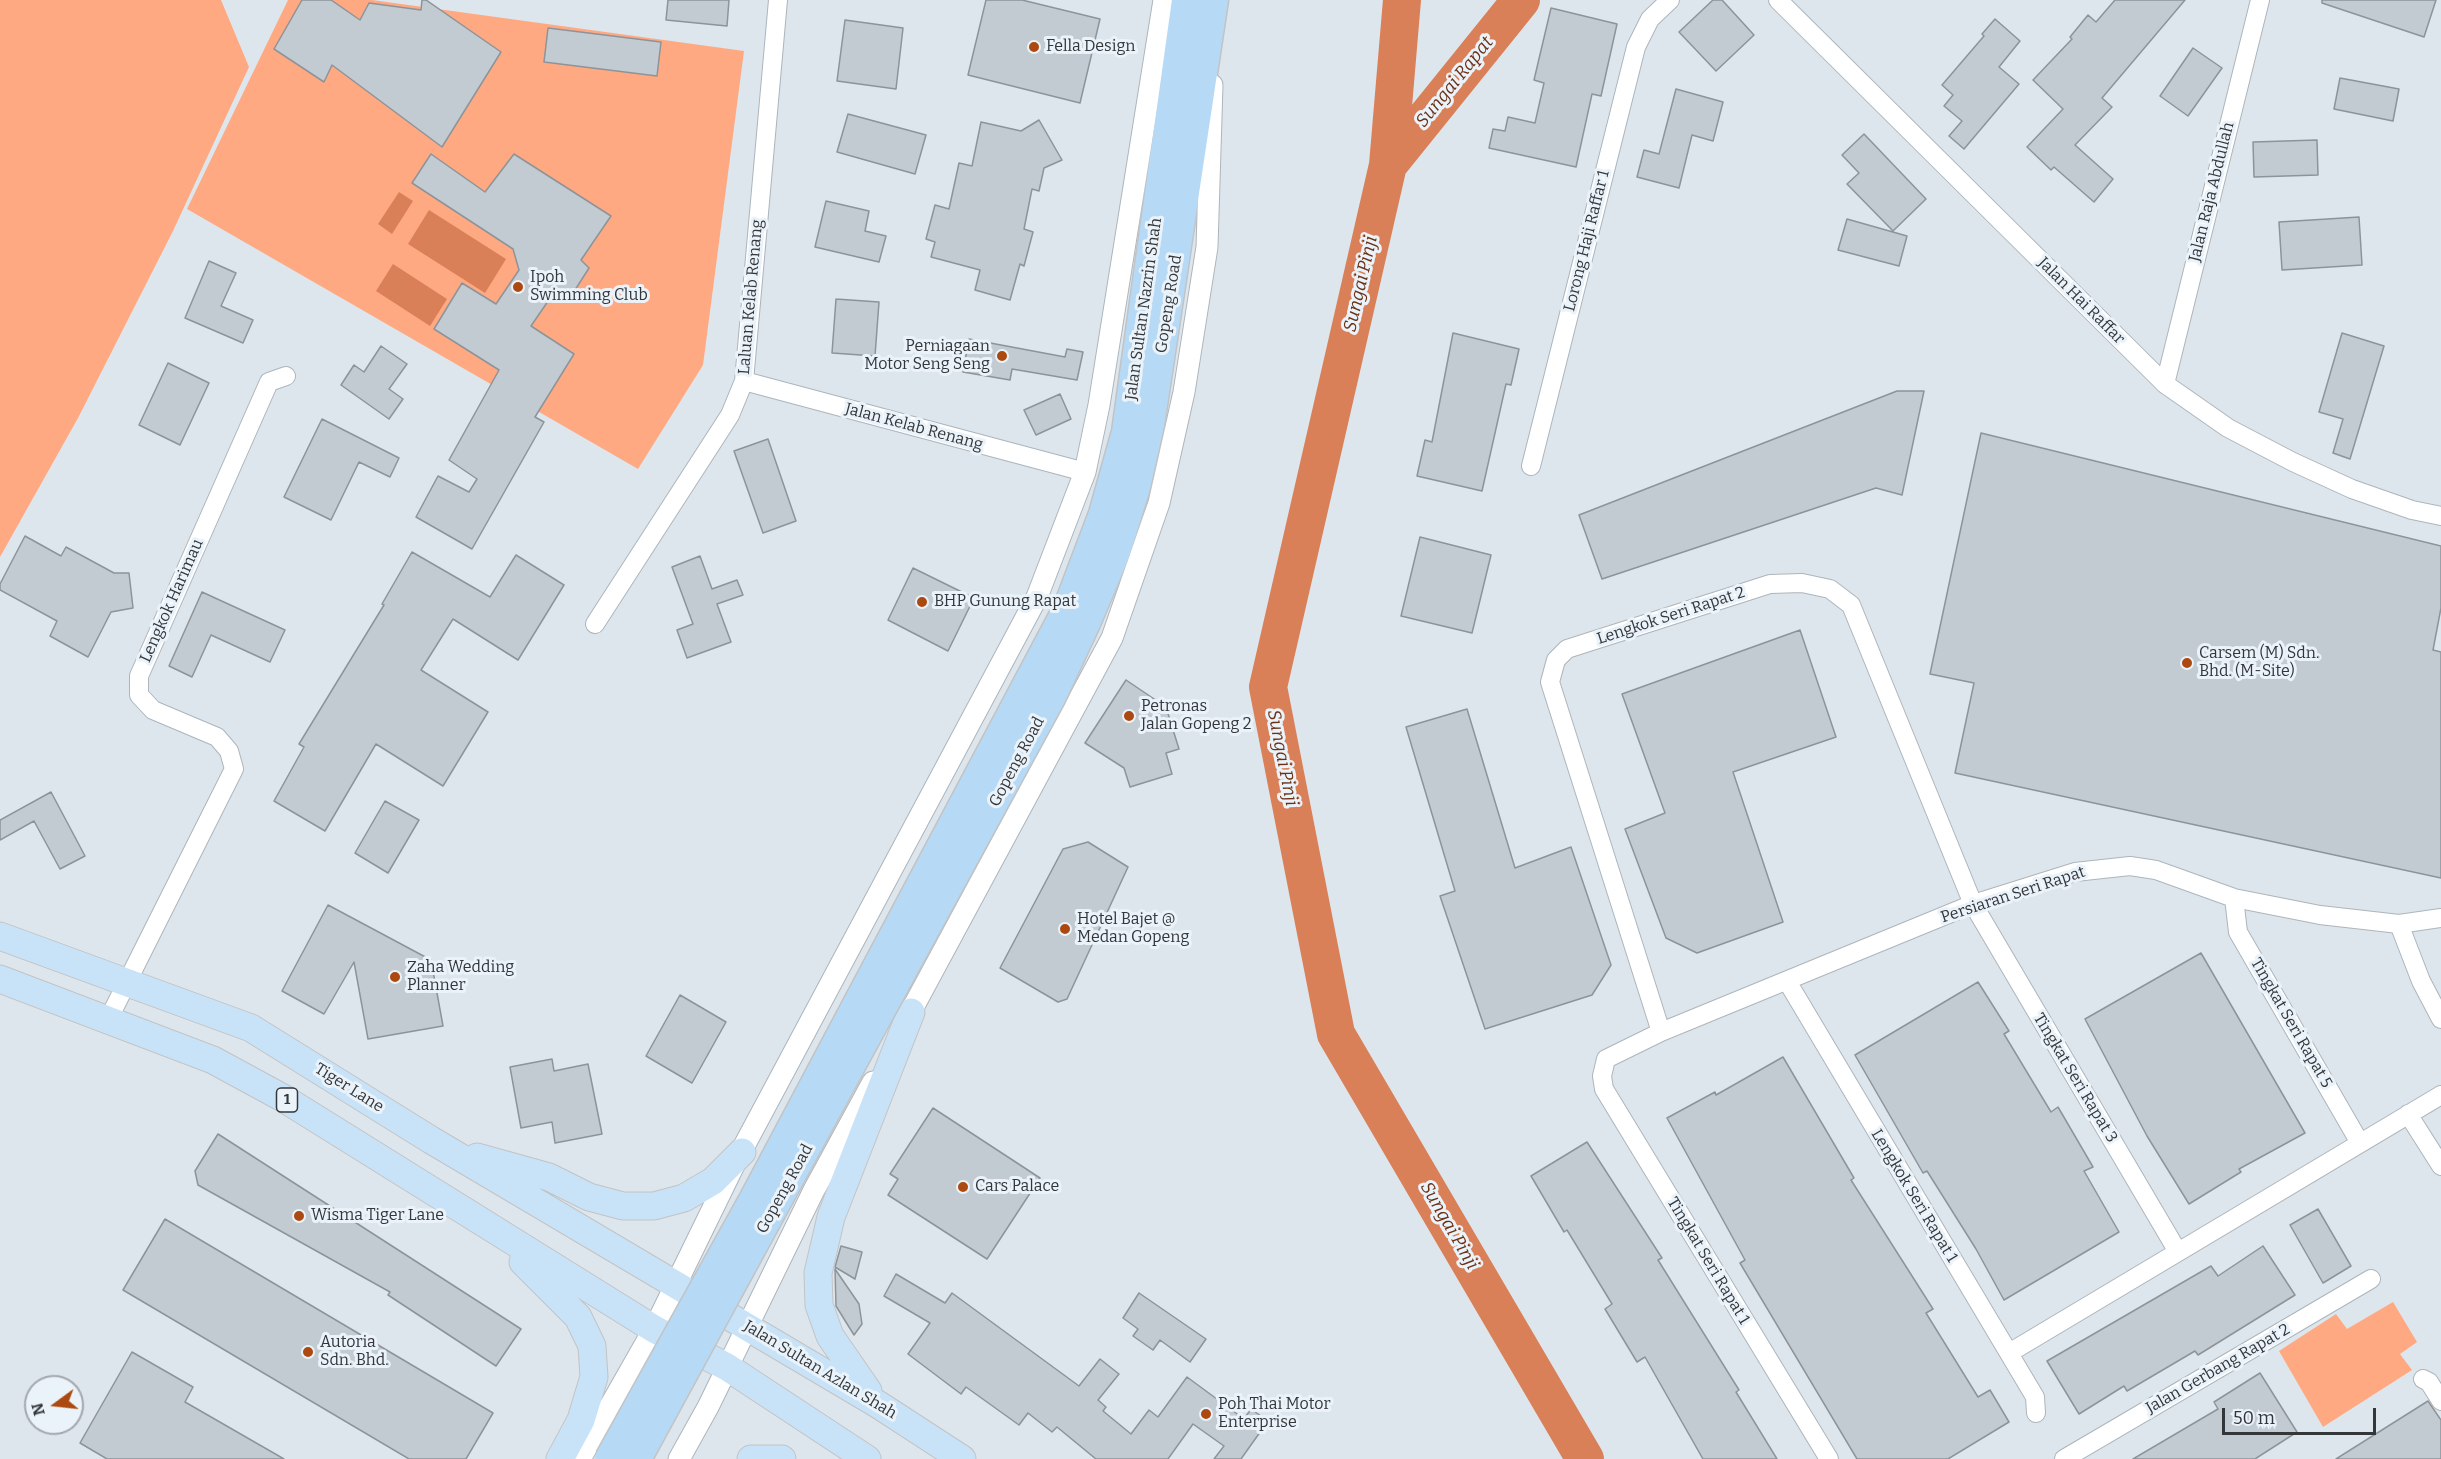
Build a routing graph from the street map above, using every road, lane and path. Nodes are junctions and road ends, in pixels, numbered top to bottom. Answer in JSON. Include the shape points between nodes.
{"nodes":[{"id":1,"x":778,"y":0,"type":"edge"},
{"id":2,"x":1164,"y":0,"type":"edge"},
{"id":3,"x":1186,"y":0,"type":"edge"},
{"id":4,"x":1215,"y":0,"type":"edge"},
{"id":5,"x":1670,"y":0,"type":"edge"},
{"id":6,"x":1778,"y":0,"type":"edge"},
{"id":7,"x":2254,"y":4,"type":"edge"},
{"id":8,"x":286,"y":376,"type":"dead end"},
{"id":9,"x":744,"y":381,"type":"junction"},
{"id":10,"x":2165,"y":384,"type":"junction"},
{"id":11,"x":1531,"y":466,"type":"dead end"},
{"id":12,"x":1085,"y":472,"type":"junction"},
{"id":13,"x":2441,"y":516,"type":"edge"},
{"id":14,"x":1076,"y":616,"type":"junction"},
{"id":15,"x":595,"y":624,"type":"dead end"},
{"id":16,"x":2234,"y":898,"type":"junction"},
{"id":17,"x":1973,"y":904,"type":"junction"},
{"id":18,"x":2441,"y":918,"type":"edge"},
{"id":19,"x":2399,"y":924,"type":"junction"},
{"id":20,"x":0,"y":936,"type":"edge"},
{"id":21,"x":0,"y":979,"type":"edge"},
{"id":22,"x":1787,"y":981,"type":"junction"},
{"id":23,"x":127,"y":982,"type":"junction"},
{"id":24,"x":911,"y":1012,"type":"junction"},
{"id":25,"x":2441,"y":1019,"type":"edge"},
{"id":26,"x":108,"y":1020,"type":"junction"},
{"id":27,"x":1661,"y":1032,"type":"junction"},
{"id":28,"x":1606,"y":1059,"type":"joint"},
{"id":29,"x":2441,"y":1095,"type":"edge"},
{"id":30,"x":2408,"y":1114,"type":"junction"},
{"id":31,"x":2360,"y":1143,"type":"junction"},
{"id":32,"x":458,"y":1155,"type":"junction"},
{"id":33,"x":739,"y":1156,"type":"junction"},
{"id":34,"x":2441,"y":1166,"type":"edge"},
{"id":35,"x":814,"y":1190,"type":"junction"},
{"id":36,"x":453,"y":1204,"type":"junction"},
{"id":37,"x":2178,"y":1252,"type":"junction"},
{"id":38,"x":2371,"y":1279,"type":"dead end"},
{"id":39,"x":676,"y":1285,"type":"junction"},
{"id":40,"x":747,"y":1326,"type":"junction"},
{"id":41,"x":654,"y":1329,"type":"junction"},
{"id":42,"x":2009,"y":1353,"type":"junction"},
{"id":43,"x":727,"y":1367,"type":"junction"},
{"id":44,"x":2423,"y":1380,"type":"dead end"},
{"id":45,"x":2441,"y":1401,"type":"edge"},
{"id":46,"x":879,"y":1405,"type":"junction"},
{"id":47,"x":2036,"y":1413,"type":"dead end"},
{"id":48,"x":560,"y":1459,"type":"edge"},
{"id":49,"x":580,"y":1459,"type":"edge"},
{"id":50,"x":595,"y":1459,"type":"edge"},
{"id":51,"x":609,"y":1459,"type":"edge"},
{"id":52,"x":637,"y":1459,"type":"edge"},
{"id":53,"x":648,"y":1459,"type":"edge"},
{"id":54,"x":679,"y":1459,"type":"edge"},
{"id":55,"x":752,"y":1459,"type":"edge"},
{"id":56,"x":783,"y":1459,"type":"edge"},
{"id":57,"x":867,"y":1459,"type":"edge"},
{"id":58,"x":962,"y":1459,"type":"edge"},
{"id":59,"x":1829,"y":1459,"type":"edge"},
{"id":60,"x":2064,"y":1459,"type":"edge"}],
"edges":[{"from":1,"to":9,"type":"street","name":"Laluan Kelab Renang"},
{"from":2,"to":12,"type":"street"},
{"from":3,"to":14,"type":"highway","name":"Jalan Sultan Nazrin Shah","via":[[1126,432]]},
{"from":4,"to":14,"type":"highway","name":"Gopeng Road","via":[[1150,425],[1136,488],[1116,552]]},
{"from":4,"to":24,"type":"street","via":[[1207,247],[1184,392],[1160,503],[1113,638]]},
{"from":5,"to":11,"type":"street","name":"Lorong Haji Raffar 1","via":[[1650,19],[1636,47]]},
{"from":6,"to":10,"type":"street","name":"Jalan Hai Raffar"},
{"from":7,"to":10,"type":"street","name":"Jalan Raja Abdullah"},
{"from":8,"to":23,"type":"street","name":"Lengkok Harimau","via":[[269,382],[139,676],[140,695],[153,710],[217,736],[229,751],[234,770]]},
{"from":9,"to":12,"type":"street","name":"Jalan Kelab Renang"},
{"from":9,"to":15,"type":"street","name":"Laluan Kelab Renang","via":[[730,415]]},
{"from":10,"to":13,"type":"street","name":"Jalan Hai Raffar","via":[[2228,428],[2293,462],[2352,489]]},
{"from":12,"to":33,"type":"street","via":[[1037,597]]},
{"from":14,"to":51,"type":"highway","name":"Gopeng Road","bridge":true},
{"from":14,"to":52,"type":"highway","name":"Gopeng Road","bridge":true,"via":[[1047,706]]},
{"from":16,"to":17,"type":"street","name":"Persiaran Seri Rapat","via":[[2156,870],[2130,866],[2075,872]]},
{"from":16,"to":19,"type":"street","name":"Persiaran Seri Rapat","via":[[2320,915]]},
{"from":16,"to":31,"type":"street","name":"Tingkat Seri Rapat 5","via":[[2238,932]]},
{"from":17,"to":22,"type":"street","name":"Persiaran Seri Rapat"},
{"from":17,"to":27,"type":"street","name":"Lengkok Seri Rapat 2","via":[[1851,605],[1830,589],[1802,583],[1770,584],[1567,649],[1556,660],[1551,682]]},
{"from":17,"to":37,"type":"street","name":"Tingkat Seri Rapat 3"},
{"from":18,"to":19,"type":"street","name":"Persiaran Seri Rapat"},
{"from":19,"to":25,"type":"street"},
{"from":20,"to":23,"type":"main road","name":"Tiger Lane"},
{"from":21,"to":26,"type":"main road","number":"1"},
{"from":22,"to":27,"type":"street","name":"Persiaran Seri Rapat"},
{"from":22,"to":42,"type":"street","name":"Lengkok Seri Rapat 1"},
{"from":23,"to":26,"type":"street","name":"Lengkok Harimau"},
{"from":23,"to":32,"type":"main road","name":"Tiger Lane","via":[[251,1028]]},
{"from":24,"to":35,"type":"street"},
{"from":24,"to":46,"type":"main road","via":[[831,1217],[818,1273],[819,1305],[830,1336]]},
{"from":26,"to":36,"type":"main road","number":"1","via":[[213,1060],[283,1098]]},
{"from":27,"to":28,"type":"street","name":"Persiaran Seri Rapat"},
{"from":28,"to":59,"type":"street","name":"Tingkat Seri Rapat 1","via":[[1604,1089]]},
{"from":29,"to":30,"type":"street"},
{"from":30,"to":31,"type":"street"},
{"from":30,"to":34,"type":"street"},
{"from":31,"to":37,"type":"street"},
{"from":32,"to":33,"type":"main road","via":[[495,1160],[549,1177],[589,1197],[623,1206],[654,1206],[684,1198],[713,1181]]},
{"from":32,"to":39,"type":"main road","name":"Tiger Lane"},
{"from":33,"to":35,"type":"street","via":[[750,1196],[781,1209]]},
{"from":33,"to":39,"type":"street"},
{"from":35,"to":40,"type":"street"},
{"from":36,"to":41,"type":"main road","number":"1"},
{"from":36,"to":48,"type":"main road","via":[[550,1288],[578,1317],[592,1346],[594,1377],[581,1420]]},
{"from":37,"to":42,"type":"street"},
{"from":38,"to":60,"type":"street","name":"Jalan Gerbang Rapat 2"},
{"from":39,"to":40,"type":"main road","name":"Jalan Sultan Azlan Shah"},
{"from":39,"to":41,"type":"street"},
{"from":40,"to":43,"type":"street"},
{"from":40,"to":46,"type":"main road","name":"Jalan Sultan Azlan Shah"},
{"from":41,"to":43,"type":"main road","number":"1"},
{"from":41,"to":49,"type":"street"},
{"from":42,"to":47,"type":"street","name":"Lengkok Seri Rapat 1","via":[[2035,1397]]},
{"from":43,"to":54,"type":"street"},
{"from":43,"to":57,"type":"main road"},
{"from":44,"to":45,"type":"street","via":[[2429,1382]]},
{"from":46,"to":58,"type":"main road","name":"Jalan Sultan Azlan Shah"},
{"from":50,"to":53,"type":"street","via":[[605,1442],[623,1434],[646,1450]]},
{"from":55,"to":56,"type":"main road"}]}
